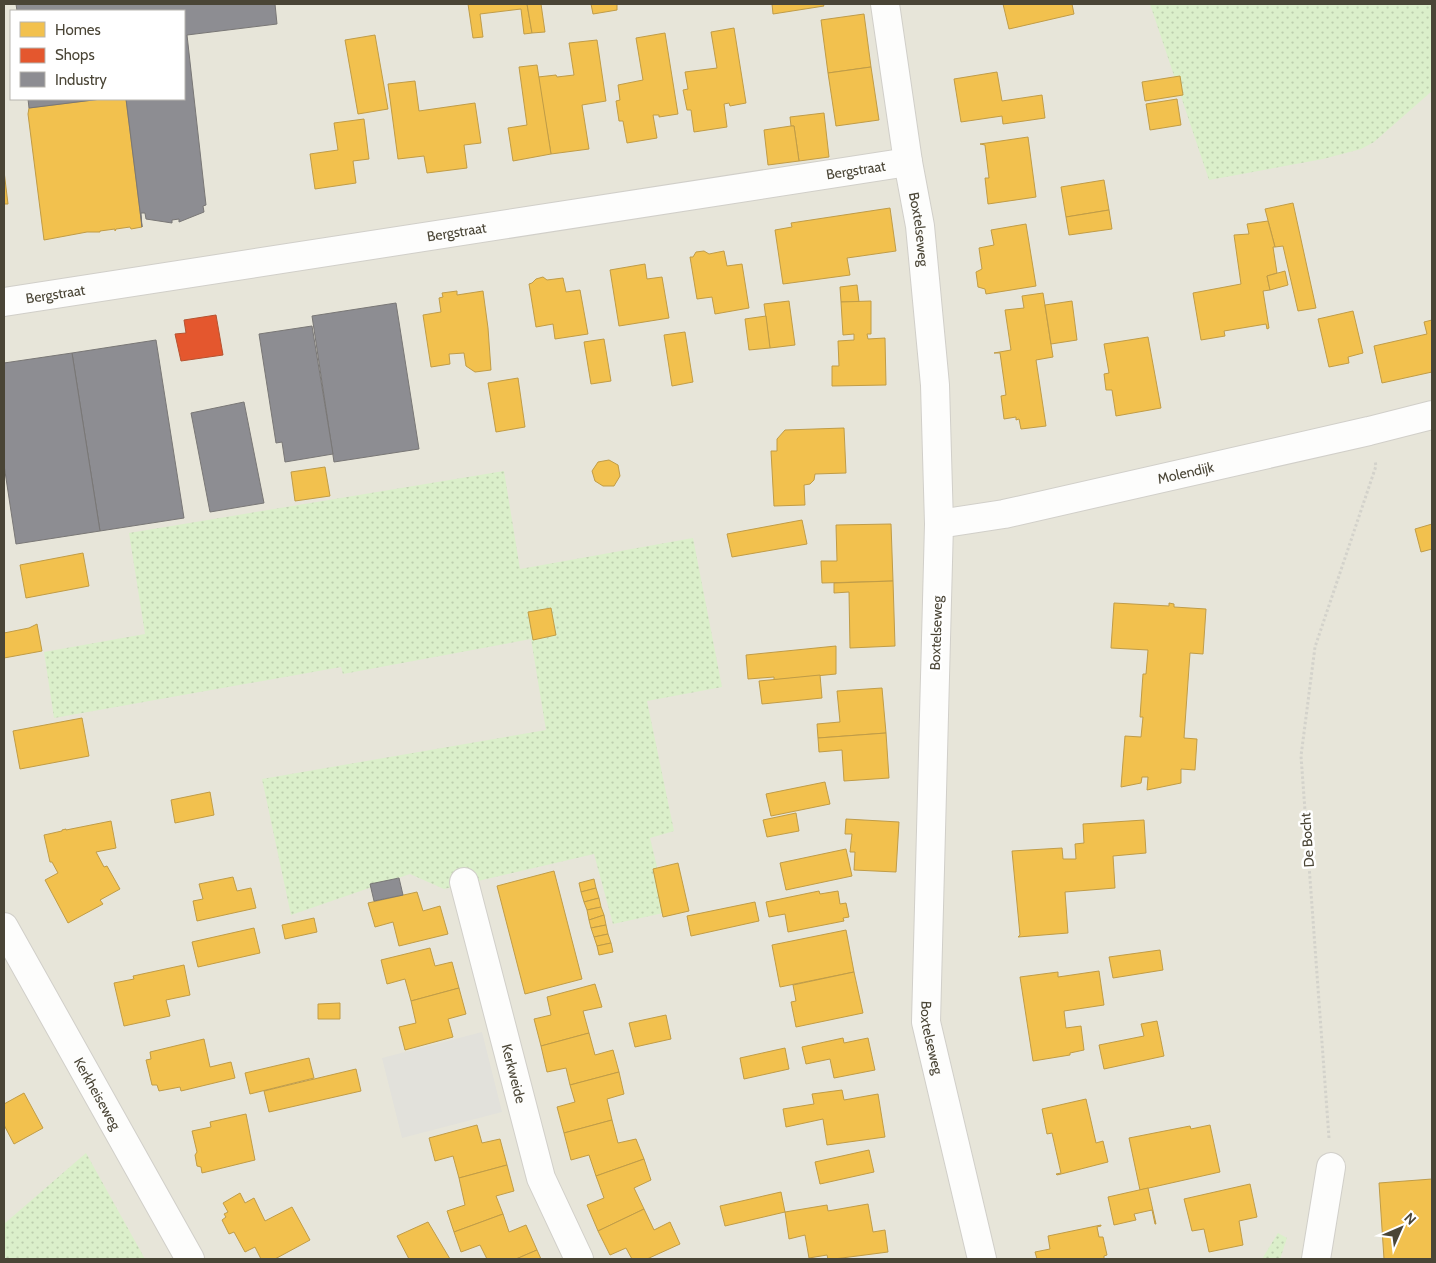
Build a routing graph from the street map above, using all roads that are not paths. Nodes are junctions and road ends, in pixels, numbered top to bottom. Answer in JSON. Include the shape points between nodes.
{"nodes":[{"id":1,"x":885,"y":4,"type":"edge"},
{"id":2,"x":908,"y":162,"type":"junction"},
{"id":3,"x":4,"y":302,"type":"edge"},
{"id":4,"x":1432,"y":414,"type":"edge"},
{"id":5,"x":940,"y":524,"type":"junction"},
{"id":6,"x":464,"y":882,"type":"dead end"},
{"id":7,"x":4,"y":928,"type":"edge"},
{"id":8,"x":1331,"y":1167,"type":"road end"},
{"id":9,"x":190,"y":1259,"type":"edge"},
{"id":10,"x":579,"y":1259,"type":"edge"},
{"id":11,"x":982,"y":1259,"type":"edge"},
{"id":12,"x":1316,"y":1259,"type":"edge"}],
"edges":[{"from":1,"to":2,"type":"street","name":"Boxtelseweg"},
{"from":2,"to":3,"type":"street","name":"Bergstraat"},
{"from":2,"to":5,"type":"street","name":"Boxtelseweg","via":[[920,226],[934,375]]},
{"from":4,"to":5,"type":"street","name":"Molendijk","via":[[1004,514]]},
{"from":5,"to":11,"type":"street","name":"Boxtelseweg","via":[[926,1022]]},
{"from":6,"to":10,"type":"street","name":"Kerkweide","via":[[541,1178]]},
{"from":7,"to":9,"type":"street","name":"Kerkheiseweg"},
{"from":8,"to":12,"type":"street"}]}
